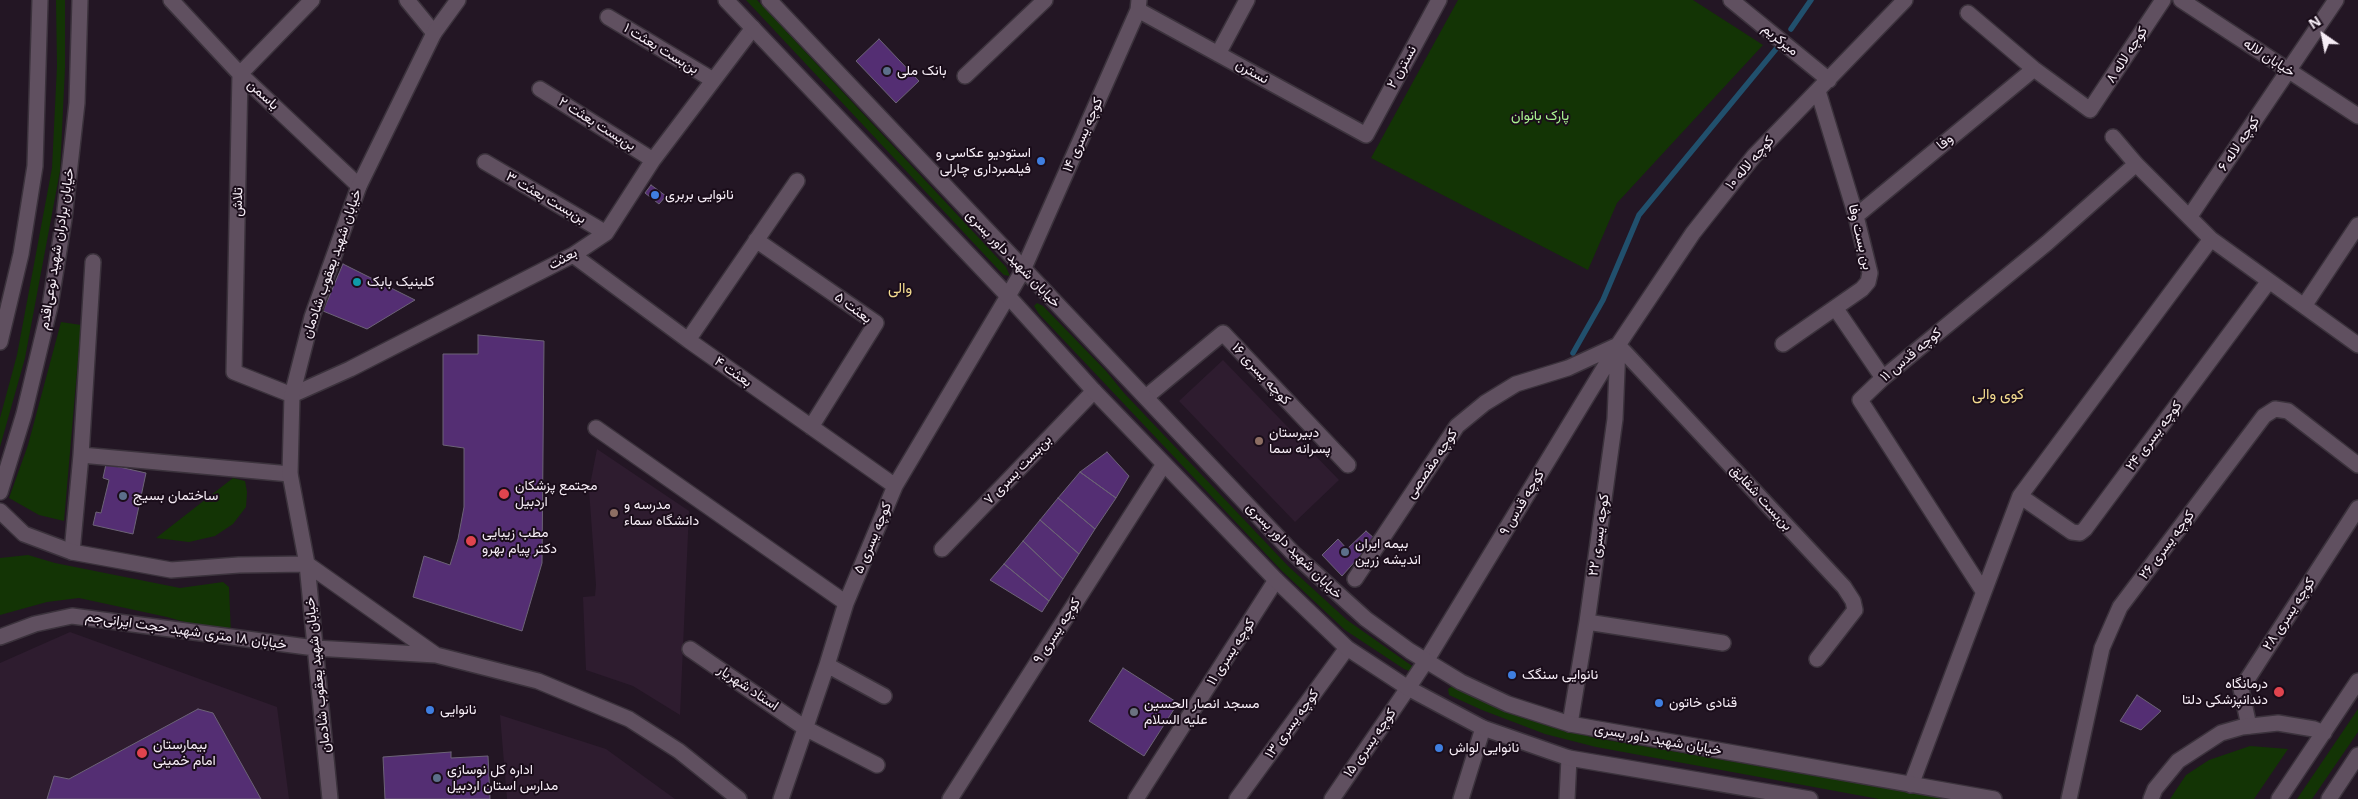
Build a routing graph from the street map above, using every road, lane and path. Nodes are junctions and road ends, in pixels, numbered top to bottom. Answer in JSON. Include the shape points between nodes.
{"nodes":[{"id":1,"x":40,"y":0,"type":"edge"},
{"id":2,"x":80,"y":0,"type":"edge"},
{"id":3,"x":171,"y":0,"type":"edge"},
{"id":4,"x":312,"y":0,"type":"edge"},
{"id":5,"x":408,"y":0,"type":"edge"},
{"id":6,"x":454,"y":0,"type":"edge"},
{"id":7,"x":458,"y":0,"type":"edge"},
{"id":8,"x":726,"y":0,"type":"edge"},
{"id":9,"x":769,"y":0,"type":"edge"},
{"id":10,"x":1045,"y":0,"type":"edge"},
{"id":11,"x":1247,"y":0,"type":"edge"},
{"id":12,"x":1439,"y":0,"type":"edge"},
{"id":13,"x":1731,"y":0,"type":"edge"},
{"id":14,"x":1905,"y":0,"type":"edge"},
{"id":15,"x":2163,"y":0,"type":"edge"},
{"id":16,"x":2181,"y":0,"type":"edge"},
{"id":17,"x":2336,"y":0,"type":"edge"},
{"id":18,"x":1138,"y":5,"type":"edge"},
{"id":19,"x":1968,"y":13,"type":"dead end"},
{"id":20,"x":446,"y":15,"type":"junction"},
{"id":21,"x":608,"y":17,"type":"dead end"},
{"id":22,"x":753,"y":28,"type":"junction"},
{"id":23,"x":434,"y":32,"type":"junction"},
{"id":24,"x":1218,"y":54,"type":"junction"},
{"id":25,"x":2034,"y":68,"type":"junction"},
{"id":26,"x":2288,"y":71,"type":"junction"},
{"id":27,"x":240,"y":74,"type":"junction"},
{"id":28,"x":965,"y":76,"type":"dead end"},
{"id":29,"x":713,"y":80,"type":"junction"},
{"id":30,"x":1829,"y":80,"type":"junction"},
{"id":31,"x":540,"y":89,"type":"dead end"},
{"id":32,"x":1818,"y":92,"type":"junction"},
{"id":33,"x":2358,"y":116,"type":"edge"},
{"id":34,"x":1366,"y":135,"type":"joint"},
{"id":35,"x":2113,"y":137,"type":"dead end"},
{"id":36,"x":653,"y":160,"type":"junction"},
{"id":37,"x":485,"y":162,"type":"dead end"},
{"id":38,"x":2136,"y":164,"type":"junction"},
{"id":39,"x":797,"y":181,"type":"dead end"},
{"id":40,"x":359,"y":186,"type":"junction"},
{"id":41,"x":1856,"y":216,"type":"junction"},
{"id":42,"x":2190,"y":216,"type":"junction"},
{"id":43,"x":2358,"y":225,"type":"edge"},
{"id":44,"x":606,"y":233,"type":"junction"},
{"id":45,"x":2211,"y":239,"type":"junction"},
{"id":46,"x":756,"y":240,"type":"junction"},
{"id":47,"x":573,"y":255,"type":"junction"},
{"id":48,"x":93,"y":262,"type":"dead end"},
{"id":49,"x":1023,"y":270,"type":"junction"},
{"id":50,"x":2269,"y":280,"type":"junction"},
{"id":51,"x":1008,"y":296,"type":"junction"},
{"id":52,"x":2304,"y":306,"type":"junction"},
{"id":53,"x":1836,"y":308,"type":"junction"},
{"id":54,"x":688,"y":340,"type":"junction"},
{"id":55,"x":0,"y":342,"type":"edge"},
{"id":56,"x":1783,"y":344,"type":"dead end"},
{"id":57,"x":1618,"y":345,"type":"junction"},
{"id":58,"x":2358,"y":345,"type":"edge"},
{"id":59,"x":1883,"y":378,"type":"junction"},
{"id":60,"x":1094,"y":391,"type":"junction"},
{"id":61,"x":292,"y":395,"type":"junction"},
{"id":62,"x":1146,"y":397,"type":"junction"},
{"id":63,"x":811,"y":427,"type":"junction"},
{"id":64,"x":596,"y":428,"type":"dead end"},
{"id":65,"x":82,"y":455,"type":"junction"},
{"id":66,"x":1164,"y":464,"type":"junction"},
{"id":67,"x":1348,"y":465,"type":"dead end"},
{"id":68,"x":2358,"y":465,"type":"edge"},
{"id":69,"x":290,"y":474,"type":"junction"},
{"id":70,"x":895,"y":486,"type":"junction"},
{"id":71,"x":0,"y":492,"type":"edge"},
{"id":72,"x":2020,"y":496,"type":"junction"},
{"id":73,"x":2358,"y":508,"type":"edge"},
{"id":74,"x":0,"y":511,"type":"edge"},
{"id":75,"x":942,"y":548,"type":"dead end"},
{"id":76,"x":72,"y":552,"type":"junction"},
{"id":77,"x":307,"y":564,"type":"junction"},
{"id":78,"x":1355,"y":579,"type":"dead end"},
{"id":79,"x":1276,"y":580,"type":"junction"},
{"id":80,"x":1983,"y":591,"type":"junction"},
{"id":81,"x":846,"y":603,"type":"junction"},
{"id":82,"x":1588,"y":622,"type":"junction"},
{"id":83,"x":0,"y":636,"type":"edge"},
{"id":84,"x":1723,"y":643,"type":"dead end"},
{"id":85,"x":314,"y":648,"type":"junction"},
{"id":86,"x":1346,"y":648,"type":"junction"},
{"id":87,"x":690,"y":649,"type":"dead end"},
{"id":88,"x":436,"y":655,"type":"junction"},
{"id":89,"x":1817,"y":659,"type":"dead end"},
{"id":90,"x":1426,"y":660,"type":"junction"},
{"id":91,"x":827,"y":665,"type":"junction"},
{"id":92,"x":2358,"y":681,"type":"edge"},
{"id":93,"x":1408,"y":688,"type":"junction"},
{"id":94,"x":884,"y":696,"type":"dead end"},
{"id":95,"x":1570,"y":724,"type":"junction"},
{"id":96,"x":2249,"y":726,"type":"junction"},
{"id":97,"x":805,"y":728,"type":"junction"},
{"id":98,"x":1483,"y":728,"type":"junction"},
{"id":99,"x":2324,"y":732,"type":"junction"},
{"id":100,"x":2358,"y":755,"type":"edge"},
{"id":101,"x":1569,"y":758,"type":"junction"},
{"id":102,"x":877,"y":765,"type":"dead end"},
{"id":103,"x":1911,"y":785,"type":"junction"},
{"id":104,"x":330,"y":799,"type":"edge"},
{"id":105,"x":739,"y":799,"type":"edge"},
{"id":106,"x":781,"y":799,"type":"edge"},
{"id":107,"x":950,"y":799,"type":"edge"},
{"id":108,"x":1136,"y":799,"type":"edge"},
{"id":109,"x":1237,"y":799,"type":"edge"},
{"id":110,"x":1332,"y":799,"type":"edge"},
{"id":111,"x":1461,"y":799,"type":"edge"},
{"id":112,"x":1567,"y":799,"type":"edge"},
{"id":113,"x":1810,"y":799,"type":"edge"},
{"id":114,"x":1994,"y":799,"type":"edge"},
{"id":115,"x":2069,"y":799,"type":"edge"},
{"id":116,"x":2151,"y":799,"type":"edge"},
{"id":117,"x":2279,"y":799,"type":"edge"},
{"id":118,"x":2328,"y":799,"type":"edge"}],
"edges":[{"from":1,"to":55,"type":"street","via":[[35,166],[21,254]]},
{"from":2,"to":71,"type":"street","name":"خیابان برادران شهید نوعی‌اقدم","via":[[77,103],[50,306],[24,414]]},
{"from":3,"to":27,"type":"street","name":"یاسمن"},
{"from":4,"to":27,"type":"street"},
{"from":5,"to":23,"type":"street"},
{"from":6,"to":20,"type":"street","name":"خیابان شهید یعقوب شادمان"},
{"from":7,"to":20,"type":"street","name":"خیابان شهید یعقوب شادمان"},
{"from":8,"to":22,"type":"street","name":"خیابان شهید داور یسری"},
{"from":9,"to":49,"type":"street","name":"خیابان شهید داور یسری"},
{"from":10,"to":28,"type":"street"},
{"from":11,"to":24,"type":"street"},
{"from":12,"to":34,"type":"street","name":"نسترن ۲"},
{"from":13,"to":30,"type":"street","name":"میرکریم"},
{"from":14,"to":30,"type":"street","name":"کوچه لاله ۱۰"},
{"from":15,"to":25,"type":"street","name":"کوچه لاله ۸","via":[[2090,110]]},
{"from":16,"to":26,"type":"street","name":"خیابان لاله"},
{"from":17,"to":26,"type":"street","name":"کوچه لاله ۶"},
{"from":18,"to":24,"type":"street","name":"نسترن"},
{"from":18,"to":49,"type":"street","name":"کوچه یسری ۱۴"},
{"from":19,"to":25,"type":"street"},
{"from":20,"to":23,"type":"street","name":"خیابان شهید یعقوب شادمان"},
{"from":21,"to":29,"type":"street","name":"بن‌بست بعثت ۱"},
{"from":22,"to":29,"type":"street","name":"بعثت"},
{"from":22,"to":51,"type":"street","name":"خیابان شهید داور یسری"},
{"from":23,"to":40,"type":"street","name":"خیابان شهید یعقوب شادمان"},
{"from":24,"to":34,"type":"street","name":"نسترن"},
{"from":25,"to":41,"type":"street","name":"وفا"},
{"from":26,"to":33,"type":"street","name":"خیابان لاله"},
{"from":26,"to":42,"type":"street","name":"کوچه لاله ۶"},
{"from":27,"to":40,"type":"street","name":"یاسمن"},
{"from":27,"to":61,"type":"street","name":"تلاش","via":[[234,372]]},
{"from":29,"to":36,"type":"street","name":"بعثت"},
{"from":30,"to":32,"type":"street","name":"کوچه لاله ۱۰"},
{"from":31,"to":36,"type":"street","name":"بن‌بست بعثت ۲"},
{"from":32,"to":41,"type":"street","name":"بن بست وفا"},
{"from":32,"to":57,"type":"street","name":"کوچه لاله ۱۰","via":[[1748,163],[1693,233]]},
{"from":35,"to":38,"type":"street"},
{"from":36,"to":44,"type":"street","name":"بعثت"},
{"from":37,"to":44,"type":"street","name":"بن‌بست بعثت ۳"},
{"from":38,"to":42,"type":"street"},
{"from":38,"to":59,"type":"street","name":"کوچه قدس ۱۱"},
{"from":39,"to":46,"type":"street"},
{"from":40,"to":61,"type":"street","name":"خیابان شهید یعقوب شادمان","via":[[312,317]]},
{"from":41,"to":53,"type":"street","name":"بن بست وفا","via":[[1870,273],[1862,289]]},
{"from":42,"to":45,"type":"street"},
{"from":43,"to":52,"type":"street"},
{"from":44,"to":47,"type":"street","name":"بعثت"},
{"from":45,"to":50,"type":"street"},
{"from":45,"to":72,"type":"street"},
{"from":46,"to":54,"type":"street"},
{"from":46,"to":63,"type":"street","name":"بعثت ۵","via":[[876,323]]},
{"from":47,"to":54,"type":"street","name":"بعثت ۴"},
{"from":47,"to":61,"type":"street","name":"بعثت","via":[[350,369]]},
{"from":48,"to":65,"type":"street"},
{"from":49,"to":51,"type":"street","name":"کوچه یسری ۱۴"},
{"from":49,"to":62,"type":"street","name":"خیابان شهید داور یسری"},
{"from":50,"to":52,"type":"street"},
{"from":50,"to":72,"type":"street","name":"کوچه یسری ۲۴","via":[[2085,529],[2072,532]]},
{"from":51,"to":60,"type":"street","name":"خیابان شهید داور یسری"},
{"from":51,"to":70,"type":"street","name":"کوچه یسری ۵"},
{"from":52,"to":58,"type":"street"},
{"from":53,"to":56,"type":"street","name":"بن بست وفا"},
{"from":53,"to":59,"type":"street"},
{"from":54,"to":63,"type":"street","name":"بعثت ۴"},
{"from":57,"to":78,"type":"street","name":"کوچه مقصصی","via":[[1568,368],[1516,384],[1485,403],[1458,426]]},
{"from":57,"to":82,"type":"street","name":"کوچه یسری ۲۲","via":[[1615,419]]},
{"from":57,"to":89,"type":"street","name":"بن‌بست شقایق","via":[[1844,586],[1853,601],[1854,610]]},
{"from":57,"to":90,"type":"street","name":"کوچه قدس ۹"},
{"from":59,"to":80,"type":"street","name":"کوچه قدس ۱۱","via":[[1860,400]]},
{"from":60,"to":66,"type":"street","name":"خیابان شهید داور یسری"},
{"from":60,"to":75,"type":"street","name":"بن‌بست یسری ۷"},
{"from":61,"to":69,"type":"street","name":"خیابان شهید یعقوب شادمان"},
{"from":62,"to":67,"type":"street","name":"کوچه یسری ۱۶","via":[[1223,333]]},
{"from":62,"to":90,"type":"street","name":"خیابان شهید داور یسری","via":[[1326,584],[1366,619]]},
{"from":63,"to":70,"type":"street","name":"بعثت ۴"},
{"from":64,"to":81,"type":"street"},
{"from":65,"to":69,"type":"street"},
{"from":65,"to":76,"type":"street"},
{"from":66,"to":79,"type":"street","name":"خیابان شهید داور یسری"},
{"from":66,"to":107,"type":"street","name":"کوچه یسری ۹"},
{"from":68,"to":115,"type":"street","name":"کوچه یسری ۲۶","via":[[2288,411],[2275,409],[2264,416],[2120,607],[2102,648]]},
{"from":69,"to":77,"type":"street","name":"خیابان شهید یعقوب شادمان"},
{"from":70,"to":81,"type":"street","name":"کوچه یسری ۵"},
{"from":72,"to":80,"type":"street"},
{"from":73,"to":96,"type":"street","name":"کوچه یسری ۲۸","via":[[2241,689]]},
{"from":74,"to":76,"type":"street","via":[[24,534]]},
{"from":76,"to":77,"type":"street","via":[[171,570]]},
{"from":77,"to":85,"type":"street","name":"خیابان شهید یعقوب شادمان"},
{"from":77,"to":88,"type":"street","name":"خیابان ۱۸ متری شهید حجت ایرانی‌جم"},
{"from":79,"to":86,"type":"street","name":"خیابان شهید داور یسری"},
{"from":79,"to":108,"type":"street","name":"کوچه یسری ۱۱"},
{"from":80,"to":103,"type":"street"},
{"from":81,"to":91,"type":"street","name":"کوچه یسری ۵"},
{"from":82,"to":84,"type":"street"},
{"from":82,"to":95,"type":"street","name":"کوچه یسری ۲۲"},
{"from":83,"to":85,"type":"street","name":"خیابان ۱۸ متری شهید حجت ایرانی‌جم","via":[[72,616]]},
{"from":85,"to":88,"type":"street","name":"خیابان ۱۸ متری شهید حجت ایرانی‌جم"},
{"from":85,"to":104,"type":"street","name":"خیابان شهید یعقوب شادمان"},
{"from":86,"to":93,"type":"street","name":"خیابان شهید داور یسری"},
{"from":86,"to":109,"type":"street","name":"کوچه یسری ۱۳"},
{"from":87,"to":97,"type":"street","name":"استاد شهریار"},
{"from":88,"to":105,"type":"street","name":"خیابان ۱۸ متری شهید حجت ایرانی‌جم","via":[[538,681],[629,719],[679,751]]},
{"from":90,"to":93,"type":"street","name":"کوچه قدس ۹"},
{"from":90,"to":95,"type":"street","name":"خیابان شهید داور یسری","via":[[1461,682],[1508,704]]},
{"from":91,"to":94,"type":"street"},
{"from":91,"to":97,"type":"street","name":"کوچه یسری ۵"},
{"from":92,"to":99,"type":"street"},
{"from":93,"to":98,"type":"street","name":"خیابان شهید داور یسری"},
{"from":93,"to":110,"type":"street","name":"کوچه یسری ۱۵"},
{"from":95,"to":103,"type":"street","name":"خیابان شهید داور یسری"},
{"from":96,"to":99,"type":"street","via":[[2278,723]]},
{"from":96,"to":116,"type":"street","via":[[2221,733],[2178,761],[2155,789]]},
{"from":97,"to":102,"type":"street","name":"استاد شهریار"},
{"from":97,"to":106,"type":"street","name":"کوچه یسری ۵"},
{"from":98,"to":101,"type":"street","name":"خیابان شهید داور یسری"},
{"from":98,"to":111,"type":"street"},
{"from":99,"to":117,"type":"street"},
{"from":100,"to":118,"type":"street"},
{"from":101,"to":112,"type":"street"},
{"from":101,"to":113,"type":"street","name":"خیابان شهید داور یسری"},
{"from":103,"to":114,"type":"street","name":"خیابان شهید داور یسری"}]}
